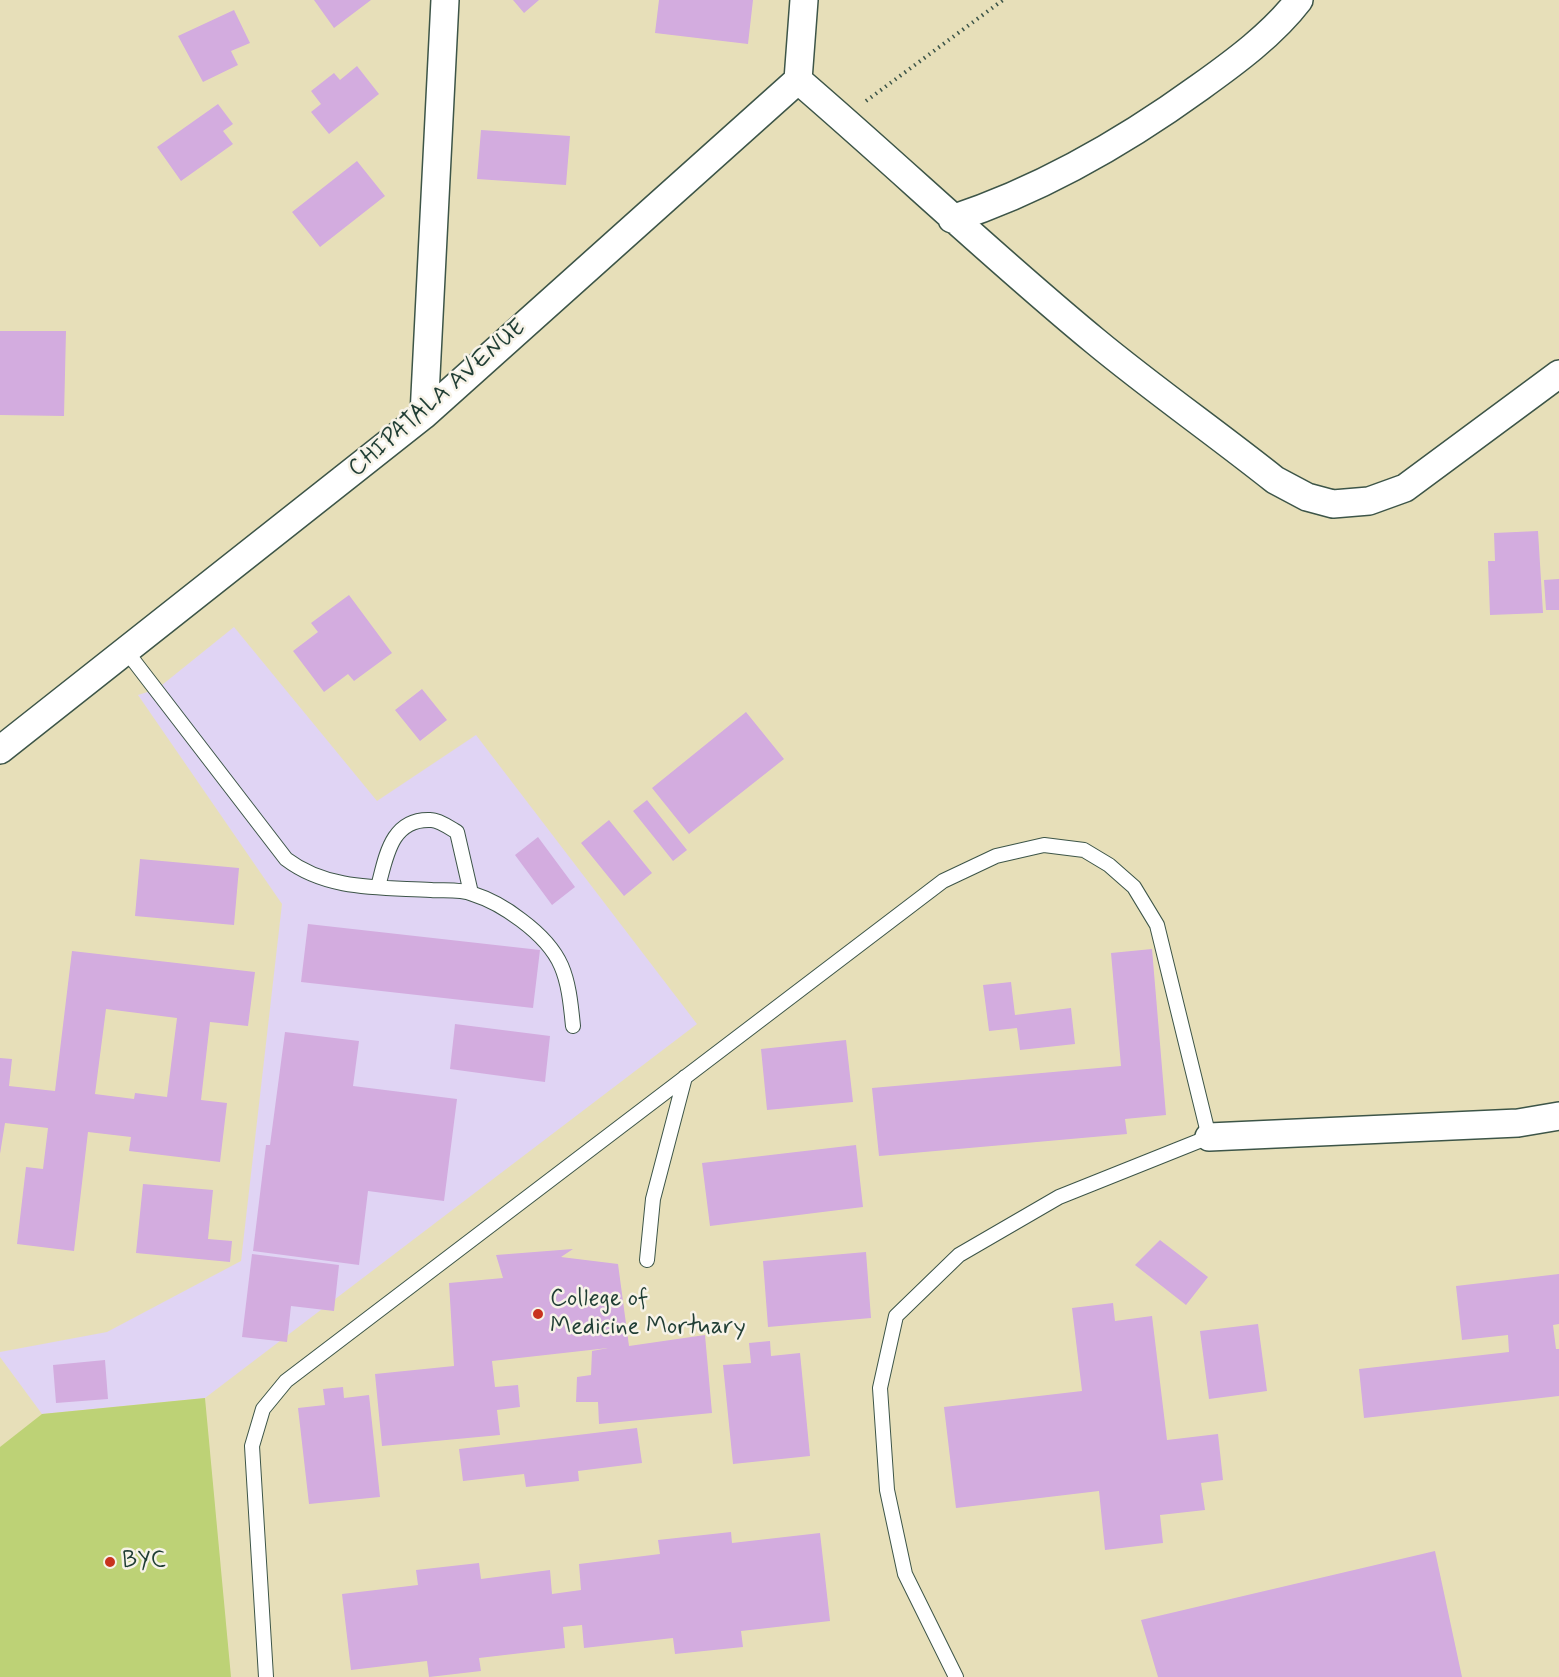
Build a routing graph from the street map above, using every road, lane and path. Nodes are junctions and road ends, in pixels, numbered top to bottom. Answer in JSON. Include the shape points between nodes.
{"nodes":[{"id":1,"x":445,"y":0,"type":"edge"},
{"id":2,"x":804,"y":0,"type":"edge"},
{"id":3,"x":1003,"y":0,"type":"edge"},
{"id":4,"x":1299,"y":0,"type":"edge"},
{"id":5,"x":798,"y":80,"type":"junction"},
{"id":6,"x":843,"y":118,"type":"junction"},
{"id":7,"x":952,"y":219,"type":"junction"},
{"id":8,"x":1559,"y":374,"type":"edge"},
{"id":9,"x":424,"y":415,"type":"junction"},
{"id":10,"x":127,"y":652,"type":"junction"},
{"id":11,"x":0,"y":750,"type":"edge"},
{"id":12,"x":378,"y":887,"type":"junction"},
{"id":13,"x":471,"y":893,"type":"junction"},
{"id":14,"x":573,"y":1026,"type":"dead end"},
{"id":15,"x":685,"y":1077,"type":"junction"},
{"id":16,"x":1559,"y":1116,"type":"edge"},
{"id":17,"x":1209,"y":1137,"type":"junction"},
{"id":18,"x":647,"y":1260,"type":"dead end"},
{"id":19,"x":266,"y":1677,"type":"edge"},
{"id":20,"x":956,"y":1677,"type":"edge"}],
"edges":[{"from":1,"to":9,"type":"street"},
{"from":2,"to":5,"type":"street"},
{"from":3,"to":6,"type":"path"},
{"from":4,"to":7,"type":"street","via":[[1288,15],[1230,66],[1151,123],[996,205]]},
{"from":5,"to":6,"type":"street"},
{"from":5,"to":9,"type":"street","name":"CHIPATALA AVENUE"},
{"from":6,"to":7,"type":"street"},
{"from":7,"to":8,"type":"street","via":[[1097,343],[1275,480],[1307,497],[1333,504],[1369,501],[1406,488]]},
{"from":9,"to":10,"type":"street","name":"CHIPATALA AVENUE"},
{"from":10,"to":11,"type":"street","name":"CHIPATALA AVENUE"},
{"from":10,"to":12,"type":"lane","via":[[286,859],[304,873],[328,881]]},
{"from":12,"to":13,"type":"lane"},
{"from":12,"to":13,"type":"lane","via":[[391,839],[406,825],[432,819],[457,832]]},
{"from":13,"to":14,"type":"lane","via":[[513,914],[549,943],[569,987]]},
{"from":15,"to":17,"type":"lane","via":[[943,881],[996,856],[1044,845],[1084,850],[1109,865],[1134,887],[1157,925]]},
{"from":15,"to":18,"type":"lane","via":[[653,1199]]},
{"from":15,"to":19,"type":"lane","via":[[286,1381],[263,1409],[252,1446]]},
{"from":16,"to":17,"type":"street","via":[[1518,1123]]},
{"from":17,"to":20,"type":"lane","via":[[1059,1197],[958,1255],[896,1316],[880,1388],[887,1490],[905,1574]]}]}
